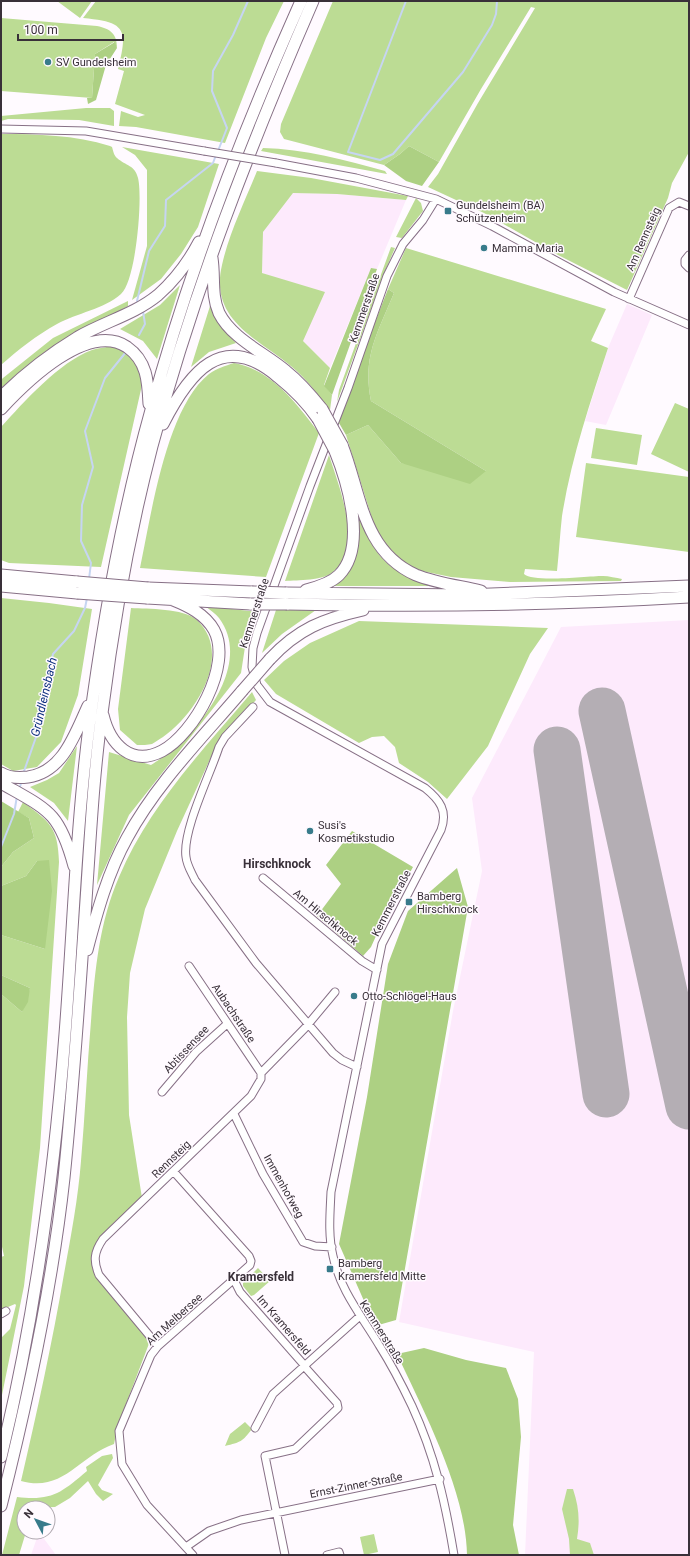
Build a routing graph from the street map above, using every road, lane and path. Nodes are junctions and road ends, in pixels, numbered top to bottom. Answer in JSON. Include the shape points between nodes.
{"nodes":[{"id":1,"x":301,"y":1,"type":"edge"},
{"id":2,"x":313,"y":1,"type":"edge"},
{"id":3,"x":1,"y":129,"type":"edge"},
{"id":4,"x":436,"y":199,"type":"junction"},
{"id":5,"x":689,"y":206,"type":"edge"},
{"id":6,"x":215,"y":214,"type":"junction"},
{"id":7,"x":689,"y":254,"type":"edge"},
{"id":8,"x":211,"y":256,"type":"junction"},
{"id":9,"x":689,"y":268,"type":"edge"},
{"id":10,"x":629,"y":299,"type":"junction"},
{"id":11,"x":689,"y":326,"type":"edge"},
{"id":12,"x":1,"y":397,"type":"edge"},
{"id":13,"x":1,"y":409,"type":"edge"},
{"id":14,"x":149,"y":414,"type":"junction"},
{"id":15,"x":320,"y":414,"type":"junction"},
{"id":16,"x":152,"y":446,"type":"junction"},
{"id":17,"x":339,"y":448,"type":"junction"},
{"id":18,"x":1,"y":575,"type":"edge"},
{"id":19,"x":1,"y":586,"type":"edge"},
{"id":20,"x":689,"y":586,"type":"edge"},
{"id":21,"x":77,"y":588,"type":"junction"},
{"id":22,"x":148,"y":593,"type":"junction"},
{"id":23,"x":290,"y":593,"type":"junction"},
{"id":24,"x":497,"y":594,"type":"junction"},
{"id":25,"x":689,"y":597,"type":"edge"},
{"id":26,"x":173,"y":600,"type":"junction"},
{"id":27,"x":381,"y":607,"type":"junction"},
{"id":28,"x":93,"y":695,"type":"junction"},
{"id":29,"x":253,"y":707,"type":"dead end"},
{"id":30,"x":102,"y":710,"type":"junction"},
{"id":31,"x":1,"y":773,"type":"edge"},
{"id":32,"x":6,"y":786,"type":"edge"},
{"id":33,"x":76,"y":874,"type":"junction"},
{"id":34,"x":263,"y":878,"type":"dead end"},
{"id":35,"x":190,"y":966,"type":"dead end"},
{"id":36,"x":377,"y":970,"type":"junction"},
{"id":37,"x":81,"y":977,"type":"junction"},
{"id":38,"x":335,"y":992,"type":"dead end"},
{"id":39,"x":227,"y":1024,"type":"junction"},
{"id":40,"x":308,"y":1024,"type":"junction"},
{"id":41,"x":357,"y":1067,"type":"junction"},
{"id":42,"x":261,"y":1073,"type":"junction"},
{"id":43,"x":162,"y":1092,"type":"dead end"},
{"id":44,"x":234,"y":1114,"type":"junction"},
{"id":45,"x":174,"y":1172,"type":"junction"},
{"id":46,"x":332,"y":1247,"type":"junction"},
{"id":47,"x":234,"y":1280,"type":"junction"},
{"id":48,"x":360,"y":1316,"type":"junction"},
{"id":49,"x":158,"y":1346,"type":"junction"},
{"id":50,"x":304,"y":1366,"type":"junction"},
{"id":51,"x":255,"y":1428,"type":"dead end"},
{"id":52,"x":1,"y":1457,"type":"edge"},
{"id":53,"x":440,"y":1479,"type":"junction"},
{"id":54,"x":1,"y":1506,"type":"edge"},
{"id":55,"x":276,"y":1512,"type":"junction"},
{"id":56,"x":186,"y":1547,"type":"junction"},
{"id":57,"x":193,"y":1555,"type":"edge"},
{"id":58,"x":286,"y":1555,"type":"edge"},
{"id":59,"x":327,"y":1555,"type":"edge"},
{"id":60,"x":340,"y":1555,"type":"edge"},
{"id":61,"x":454,"y":1555,"type":"edge"}],
"edges":[{"from":1,"to":6,"type":"highway","via":[[263,89]]},
{"from":2,"to":8,"type":"highway","via":[[254,142]]},
{"from":3,"to":4,"type":"street","bridge":true,"via":[[70,130],[135,138],[356,178]]},
{"from":4,"to":10,"type":"street"},
{"from":4,"to":36,"type":"street","name":"Kemmerstraße","via":[[403,244],[386,276],[348,388],[257,633],[251,659],[257,685],[270,702],[425,788],[436,796],[442,807],[444,819],[441,830],[387,933]]},
{"from":5,"to":10,"type":"street","name":"Am Rennsteig","via":[[679,202],[669,208]]},
{"from":6,"to":12,"type":"highway","via":[[183,268],[158,295],[52,354],[25,374]]},
{"from":6,"to":14,"type":"highway","via":[[190,283]]},
{"from":7,"to":9,"type":"street","via":[[685,260]]},
{"from":8,"to":15,"type":"highway","via":[[214,298],[219,313],[227,325],[302,384]]},
{"from":8,"to":16,"type":"highway"},
{"from":10,"to":11,"type":"street"},
{"from":13,"to":14,"type":"highway","via":[[36,376],[73,350],[84,344],[113,340],[133,351],[144,367],[148,380]]},
{"from":14,"to":28,"type":"highway","via":[[113,568]]},
{"from":15,"to":16,"type":"highway","via":[[271,370],[249,357],[227,356],[209,363],[192,378]]},
{"from":15,"to":17,"type":"highway","bridge":true},
{"from":16,"to":30,"type":"highway","via":[[126,566]]},
{"from":17,"to":23,"type":"highway","via":[[351,505],[354,536],[347,565],[329,582]]},
{"from":17,"to":24,"type":"highway","via":[[371,534],[388,557],[401,568],[417,575]]},
{"from":18,"to":21,"type":"highway"},
{"from":19,"to":21,"type":"highway"},
{"from":20,"to":24,"type":"highway"},
{"from":21,"to":22,"type":"highway","bridge":true},
{"from":22,"to":23,"type":"highway","bridge":true},
{"from":22,"to":26,"type":"highway"},
{"from":23,"to":24,"type":"highway"},
{"from":25,"to":27,"type":"highway","via":[[508,605]]},
{"from":26,"to":27,"type":"highway","bridge":true},
{"from":26,"to":30,"type":"highway","via":[[202,616],[214,630],[218,641],[220,654],[217,672],[202,706],[188,727],[168,746],[151,755],[142,756],[126,752],[113,742]]},
{"from":27,"to":37,"type":"highway","bridge":true,"via":[[319,622],[296,635],[270,659],[159,789],[118,855],[104,893]]},
{"from":28,"to":31,"type":"highway","via":[[61,758],[46,772],[30,777],[15,777]]},
{"from":28,"to":33,"type":"highway"},
{"from":29,"to":40,"type":"street","via":[[219,747],[189,830],[186,856],[195,880],[256,963]]},
{"from":30,"to":37,"type":"highway","via":[[93,794]]},
{"from":32,"to":33,"type":"highway","via":[[48,811],[61,828]]},
{"from":33,"to":52,"type":"highway","via":[[51,1187],[32,1311]]},
{"from":34,"to":36,"type":"street","name":"Am Hirschknock","via":[[362,961]]},
{"from":35,"to":39,"type":"street","name":"Aubachstraße"},
{"from":36,"to":41,"type":"street","name":"Kemmerstraße"},
{"from":37,"to":54,"type":"highway","via":[[66,1160],[54,1249],[31,1379]]},
{"from":38,"to":40,"type":"street","name":"Rennsteig"},
{"from":39,"to":42,"type":"street","name":"Aubachstraße"},
{"from":39,"to":43,"type":"street","name":"Abtissensee","via":[[196,1052]]},
{"from":40,"to":41,"type":"street","via":[[333,1054]]},
{"from":40,"to":42,"type":"street","name":"Rennsteig"},
{"from":41,"to":46,"type":"street","name":"Kemmerstraße","via":[[332,1192],[329,1224]]},
{"from":42,"to":44,"type":"street","name":"Rennsteig","via":[[261,1079],[251,1096]]},
{"from":44,"to":45,"type":"street","name":"Rennsteig"},
{"from":44,"to":46,"type":"street","name":"Immenhofweg","via":[[263,1174],[303,1242]]},
{"from":45,"to":47,"type":"street","name":"Am Melbersee","via":[[249,1256],[250,1265]]},
{"from":45,"to":49,"type":"street","name":"Rennsteig","via":[[104,1239],[95,1256],[94,1264],[99,1275]]},
{"from":46,"to":48,"type":"street","name":"Kemmerstraße","via":[[342,1284]]},
{"from":47,"to":49,"type":"street","name":"Am Melbersee"},
{"from":47,"to":50,"type":"street","name":"Im Kramersfeld","via":[[240,1292]]},
{"from":48,"to":50,"type":"street","name":"Im Kramersfeld"},
{"from":48,"to":53,"type":"street","name":"Kemmerstraße","via":[[412,1407]]},
{"from":49,"to":56,"type":"street","name":"Am Melbersee","via":[[151,1355],[120,1425],[119,1449],[125,1472],[147,1505]]},
{"from":50,"to":51,"type":"street","name":"Im Kramersfeld","via":[[273,1394]]},
{"from":50,"to":55,"type":"street","via":[[337,1403],[338,1408],[295,1449],[265,1456]]},
{"from":53,"to":55,"type":"street","name":"Ernst-Zinner-Straße"},
{"from":53,"to":61,"type":"street","name":"Kemmerstraße"},
{"from":55,"to":56,"type":"street","name":"Ernst-Zinner-Straße","via":[[209,1531]]},
{"from":55,"to":58,"type":"street"},
{"from":56,"to":57,"type":"street","name":"Am Melbersee"},
{"from":59,"to":60,"type":"street","via":[[339,1552]]}]}
